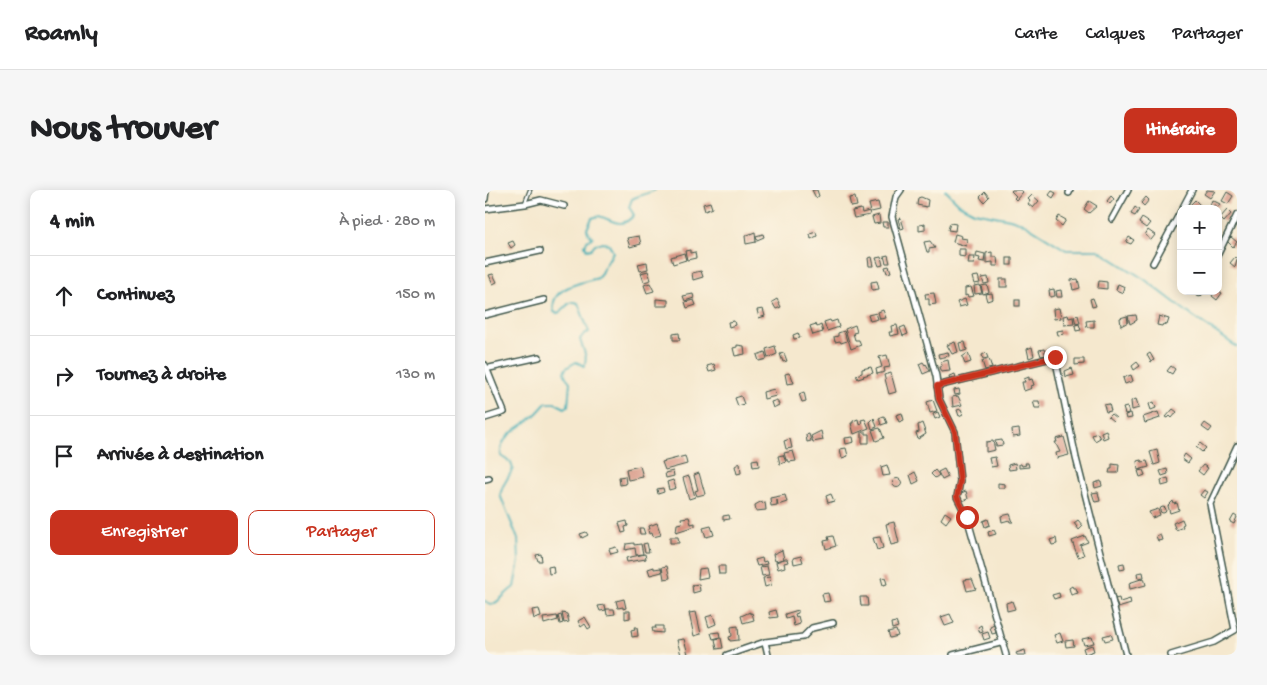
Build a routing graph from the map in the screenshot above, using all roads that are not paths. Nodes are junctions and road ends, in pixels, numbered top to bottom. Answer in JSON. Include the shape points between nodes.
{"nodes":[{"id":1,"x":486,"y":190,"type":"edge"},
{"id":2,"x":530,"y":190,"type":"edge"},
{"id":3,"x":901,"y":190,"type":"edge"},
{"id":4,"x":1128,"y":190,"type":"edge"},
{"id":5,"x":1192,"y":190,"type":"edge"},
{"id":6,"x":485,"y":199,"type":"edge"},
{"id":7,"x":525,"y":204,"type":"junction"},
{"id":8,"x":1184,"y":205,"type":"edge"},
{"id":9,"x":564,"y":206,"type":"dead end"},
{"id":10,"x":485,"y":209,"type":"edge"},
{"id":11,"x":1237,"y":215,"type":"edge"},
{"id":12,"x":1177,"y":218,"type":"edge"},
{"id":13,"x":1113,"y":219,"type":"dead end"},
{"id":14,"x":1220,"y":250,"type":"edge"},
{"id":15,"x":540,"y":251,"type":"dead end"},
{"id":16,"x":485,"y":263,"type":"edge"},
{"id":17,"x":1153,"y":263,"type":"dead end"},
{"id":18,"x":544,"y":300,"type":"dead end"},
{"id":19,"x":485,"y":315,"type":"edge"},
{"id":20,"x":539,"y":357,"type":"dead end"},
{"id":21,"x":486,"y":368,"type":"edge"},
{"id":22,"x":937,"y":386,"type":"junction"},
{"id":23,"x":485,"y":418,"type":"edge"},
{"id":24,"x":1237,"y":446,"type":"edge"},
{"id":25,"x":833,"y":624,"type":"dead end"},
{"id":26,"x":765,"y":642,"type":"junction"},
{"id":27,"x":1003,"y":642,"type":"junction"},
{"id":28,"x":727,"y":655,"type":"edge"},
{"id":29,"x":768,"y":655,"type":"edge"},
{"id":30,"x":953,"y":655,"type":"edge"},
{"id":31,"x":1006,"y":655,"type":"edge"},
{"id":32,"x":1126,"y":655,"type":"edge"},
{"id":33,"x":1171,"y":655,"type":"edge"}],
"edges":[{"from":1,"to":6,"type":"street"},
{"from":2,"to":7,"type":"lane"},
{"from":3,"to":22,"type":"street","via":[[892,217]]},
{"from":4,"to":13,"type":"street"},
{"from":5,"to":8,"type":"street"},
{"from":7,"to":9,"type":"street","via":[[541,200]]},
{"from":7,"to":10,"type":"street"},
{"from":11,"to":14,"type":"street"},
{"from":12,"to":17,"type":"street"},
{"from":15,"to":16,"type":"street"},
{"from":18,"to":19,"type":"street"},
{"from":20,"to":21,"type":"street"},
{"from":21,"to":23,"type":"street","via":[[504,412]]},
{"from":22,"to":27,"type":"street","via":[[939,399],[955,432],[960,481],[957,497],[967,517]]},
{"from":22,"to":32,"type":"street","via":[[1055,357],[1076,458]]},
{"from":24,"to":33,"type":"street","via":[[1210,504],[1235,630],[1214,642]]},
{"from":25,"to":26,"type":"street","via":[[812,628],[803,637]]},
{"from":26,"to":28,"type":"street"},
{"from":26,"to":29,"type":"street"},
{"from":27,"to":30,"type":"street"},
{"from":27,"to":31,"type":"street"}]}
